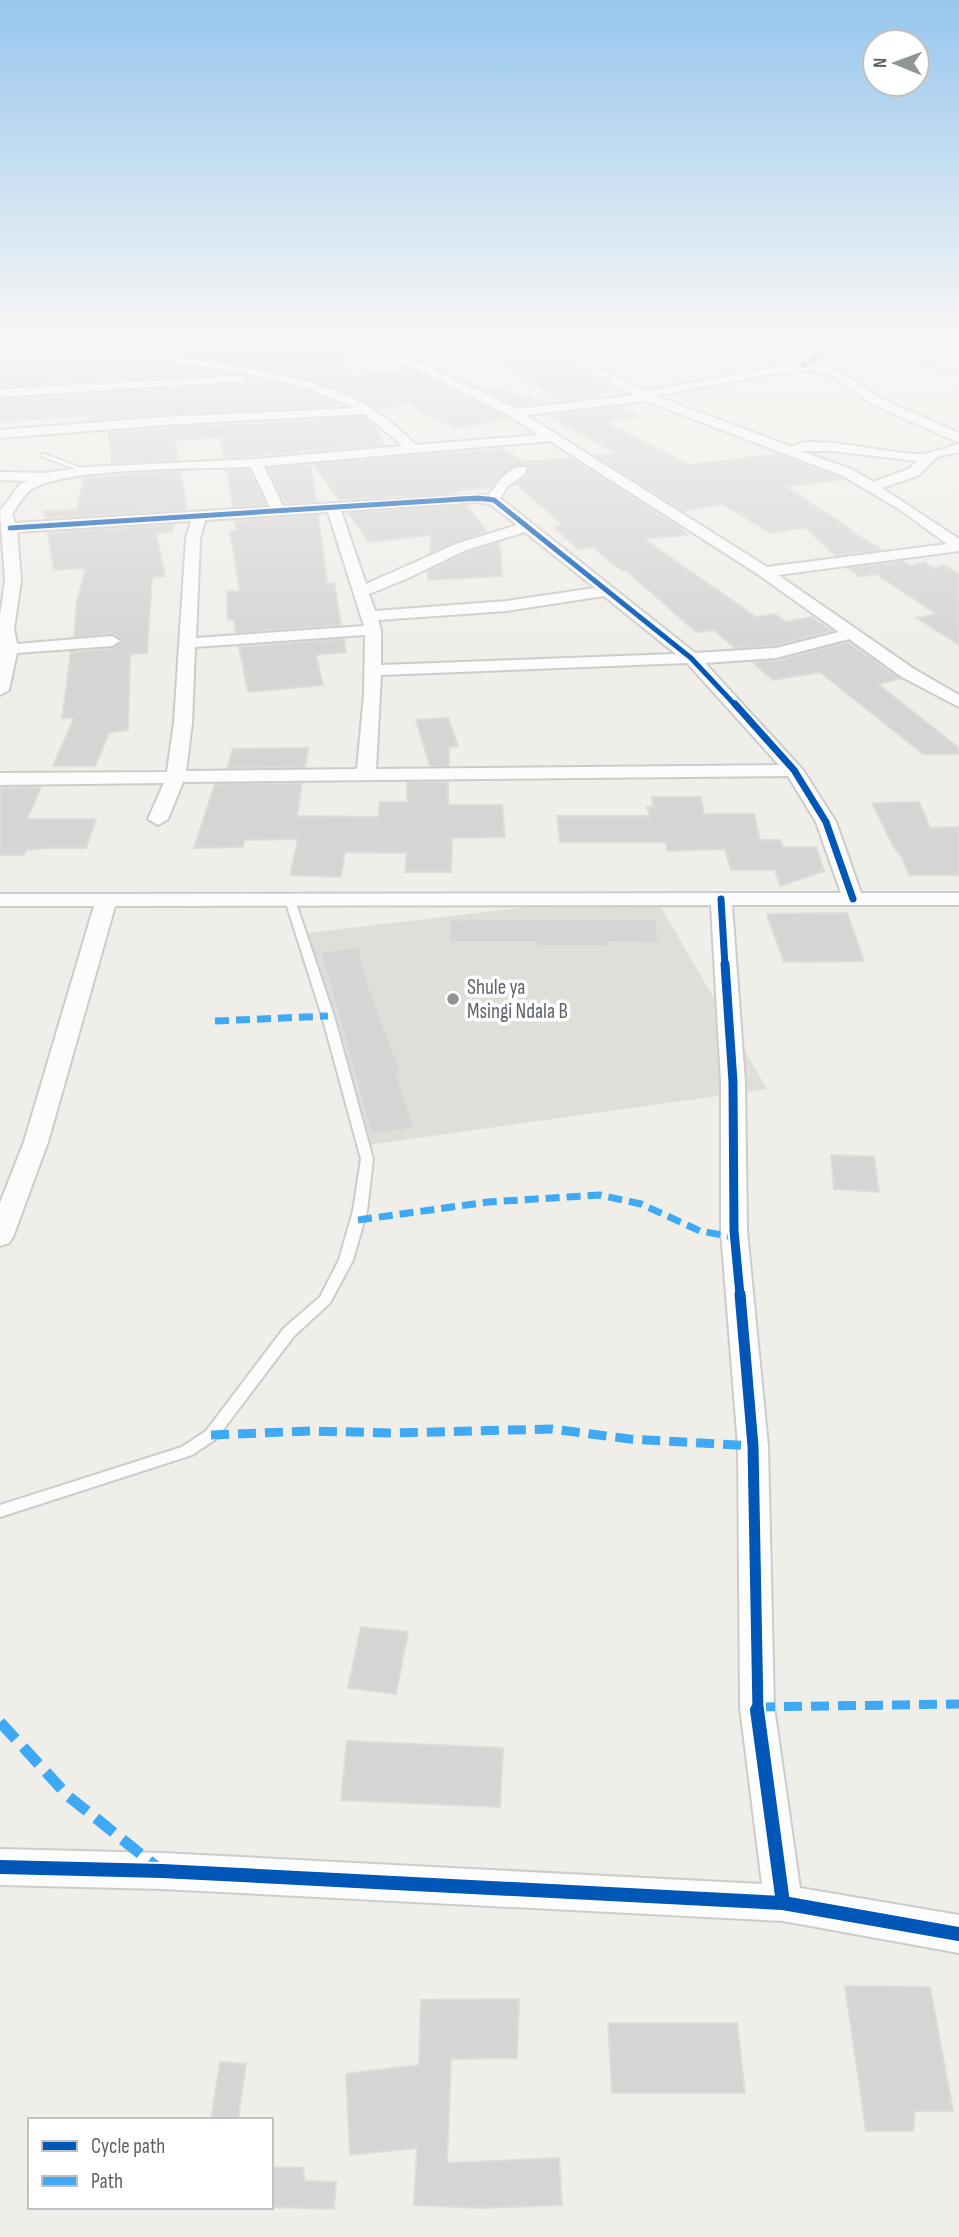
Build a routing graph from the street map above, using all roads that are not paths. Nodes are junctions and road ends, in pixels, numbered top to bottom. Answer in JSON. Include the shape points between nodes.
{"nodes":[{"id":1,"x":403,"y":440,"type":"edge"},
{"id":2,"x":521,"y":440,"type":"edge"},
{"id":3,"x":559,"y":440,"type":"edge"},
{"id":4,"x":761,"y":440,"type":"edge"},
{"id":5,"x":495,"y":443,"type":"junction"},
{"id":6,"x":959,"y":447,"type":"edge"},
{"id":7,"x":781,"y":448,"type":"junction"},
{"id":8,"x":413,"y":449,"type":"junction"},
{"id":9,"x":43,"y":455,"type":"dead end"},
{"id":10,"x":513,"y":458,"type":"dead end"},
{"id":11,"x":926,"y":458,"type":"junction"},
{"id":12,"x":256,"y":463,"type":"junction"},
{"id":13,"x":521,"y":470,"type":"dead end"},
{"id":14,"x":86,"y":471,"type":"junction"},
{"id":15,"x":0,"y":476,"type":"edge"},
{"id":16,"x":47,"y":477,"type":"junction"},
{"id":17,"x":874,"y":486,"type":"junction"},
{"id":18,"x":19,"y":494,"type":"junction"},
{"id":19,"x":0,"y":498,"type":"edge"},
{"id":20,"x":493,"y":499,"type":"junction"},
{"id":21,"x":333,"y":507,"type":"junction"},
{"id":22,"x":278,"y":510,"type":"junction"},
{"id":23,"x":199,"y":516,"type":"junction"},
{"id":24,"x":5,"y":519,"type":"edge"},
{"id":25,"x":527,"y":527,"type":"junction"},
{"id":26,"x":959,"y":547,"type":"edge"},
{"id":27,"x":764,"y":572,"type":"junction"},
{"id":28,"x":7,"y":580,"type":"edge"},
{"id":29,"x":607,"y":591,"type":"junction"},
{"id":30,"x":359,"y":592,"type":"junction"},
{"id":31,"x":371,"y":623,"type":"junction"},
{"id":32,"x":854,"y":633,"type":"junction"},
{"id":33,"x":112,"y":641,"type":"dead end"},
{"id":34,"x":187,"y":643,"type":"junction"},
{"id":35,"x":5,"y":648,"type":"edge"},
{"id":36,"x":691,"y":658,"type":"junction"},
{"id":37,"x":373,"y":670,"type":"junction"},
{"id":38,"x":0,"y":690,"type":"edge"},
{"id":39,"x":959,"y":702,"type":"edge"},
{"id":40,"x":794,"y":770,"type":"junction"},
{"id":41,"x":366,"y":773,"type":"junction"},
{"id":42,"x":176,"y":777,"type":"junction"},
{"id":43,"x":0,"y":779,"type":"edge"},
{"id":44,"x":158,"y":819,"type":"dead end"},
{"id":45,"x":721,"y":898,"type":"junction"},
{"id":46,"x":853,"y":899,"type":"junction"},
{"id":47,"x":959,"y":899,"type":"edge"},
{"id":48,"x":0,"y":900,"type":"edge"},
{"id":49,"x":106,"y":900,"type":"junction"},
{"id":50,"x":290,"y":900,"type":"junction"},
{"id":51,"x":0,"y":1237,"type":"edge"},
{"id":52,"x":0,"y":1511,"type":"edge"},
{"id":53,"x":0,"y":1867,"type":"edge"},
{"id":54,"x":783,"y":1903,"type":"junction"},
{"id":55,"x":959,"y":1934,"type":"edge"}],
"edges":[{"from":1,"to":8,"type":"street"},
{"from":2,"to":5,"type":"street"},
{"from":3,"to":27,"type":"street"},
{"from":4,"to":7,"type":"street"},
{"from":5,"to":8,"type":"street"},
{"from":5,"to":10,"type":"street"},
{"from":6,"to":11,"type":"street"},
{"from":7,"to":11,"type":"street","via":[[832,447]]},
{"from":7,"to":17,"type":"street"},
{"from":8,"to":12,"type":"street"},
{"from":9,"to":14,"type":"lane"},
{"from":11,"to":17,"type":"street","via":[[914,472]]},
{"from":12,"to":14,"type":"street"},
{"from":12,"to":22,"type":"street"},
{"from":13,"to":20,"type":"street","via":[[503,483]]},
{"from":14,"to":16,"type":"street"},
{"from":15,"to":16,"type":"street"},
{"from":16,"to":18,"type":"street"},
{"from":17,"to":26,"type":"street"},
{"from":18,"to":19,"type":"street"},
{"from":18,"to":24,"type":"street"},
{"from":20,"to":21,"type":"street"},
{"from":20,"to":25,"type":"street"},
{"from":21,"to":22,"type":"street"},
{"from":21,"to":30,"type":"street"},
{"from":22,"to":23,"type":"street"},
{"from":23,"to":24,"type":"street"},
{"from":23,"to":34,"type":"street","via":[[193,539]]},
{"from":24,"to":28,"type":"street"},
{"from":25,"to":29,"type":"street"},
{"from":25,"to":30,"type":"street","via":[[461,547]]},
{"from":26,"to":27,"type":"street"},
{"from":27,"to":32,"type":"street"},
{"from":28,"to":35,"type":"street"},
{"from":29,"to":31,"type":"street"},
{"from":29,"to":36,"type":"street"},
{"from":30,"to":31,"type":"street"},
{"from":31,"to":34,"type":"street"},
{"from":31,"to":37,"type":"street"},
{"from":32,"to":36,"type":"street","via":[[776,653]]},
{"from":32,"to":39,"type":"street","via":[[908,673]]},
{"from":33,"to":35,"type":"street"},
{"from":34,"to":42,"type":"street"},
{"from":35,"to":38,"type":"street"},
{"from":36,"to":37,"type":"street"},
{"from":36,"to":40,"type":"street"},
{"from":37,"to":41,"type":"street"},
{"from":40,"to":41,"type":"street"},
{"from":40,"to":46,"type":"street","via":[[826,822]]},
{"from":41,"to":42,"type":"street"},
{"from":42,"to":43,"type":"street"},
{"from":42,"to":44,"type":"street"},
{"from":45,"to":46,"type":"street"},
{"from":45,"to":50,"type":"street"},
{"from":45,"to":54,"type":"street","via":[[733,1082],[734,1237],[753,1446],[757,1707]]},
{"from":46,"to":47,"type":"street"},
{"from":48,"to":49,"type":"street"},
{"from":49,"to":50,"type":"street"},
{"from":49,"to":51,"type":"street","via":[[36,1142]]},
{"from":50,"to":52,"type":"lane","via":[[367,1159],[356,1229],[339,1275],[325,1300],[289,1332],[211,1435],[187,1451]]},
{"from":53,"to":54,"type":"street"},
{"from":54,"to":55,"type":"street"}]}
